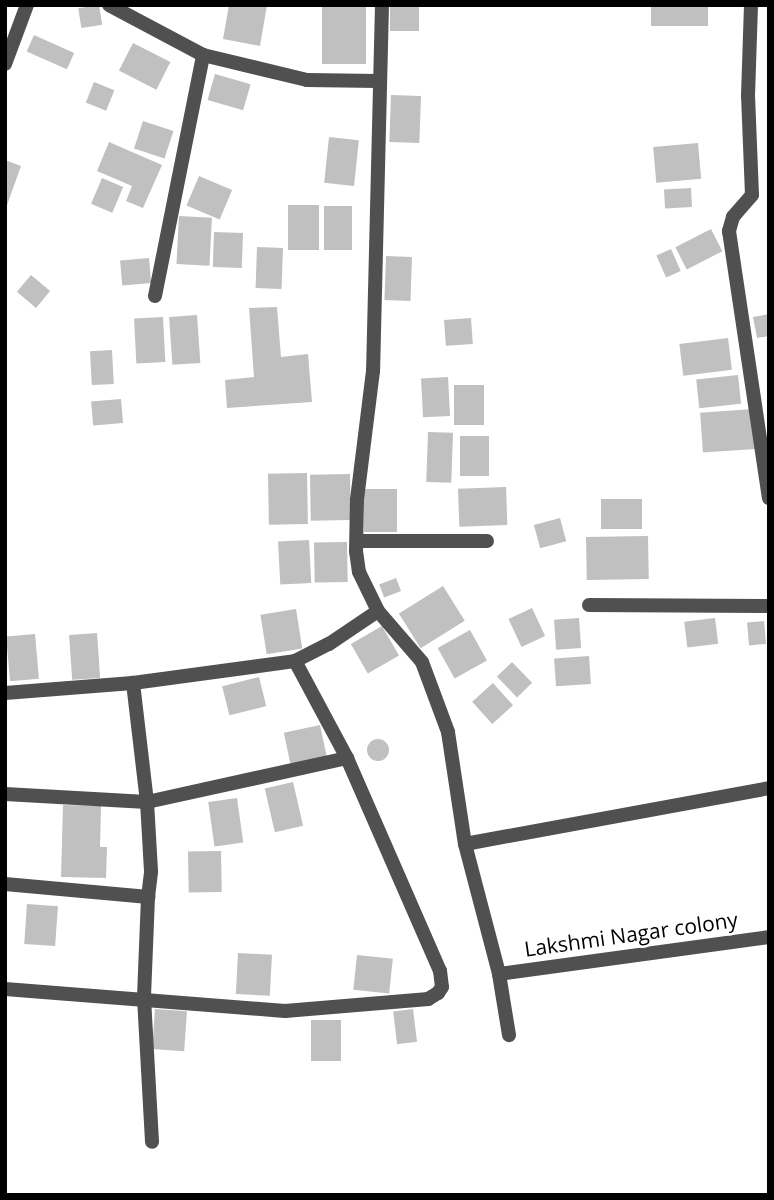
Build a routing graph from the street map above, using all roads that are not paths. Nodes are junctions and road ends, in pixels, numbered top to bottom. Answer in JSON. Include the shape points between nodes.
{"nodes":[{"id":1,"x":27,"y":5,"type":"edge"},
{"id":2,"x":109,"y":5,"type":"edge"},
{"id":3,"x":382,"y":5,"type":"edge"},
{"id":4,"x":751,"y":5,"type":"edge"},
{"id":5,"x":203,"y":55,"type":"junction"},
{"id":6,"x":5,"y":64,"type":"edge"},
{"id":7,"x":378,"y":81,"type":"junction"},
{"id":8,"x":155,"y":296,"type":"dead end"},
{"id":9,"x":769,"y":498,"type":"edge"},
{"id":10,"x":359,"y":541,"type":"junction"},
{"id":11,"x":487,"y":541,"type":"dead end"},
{"id":12,"x":589,"y":605,"type":"dead end"},
{"id":13,"x":769,"y":606,"type":"edge"},
{"id":14,"x":378,"y":611,"type":"junction"},
{"id":15,"x":295,"y":660,"type":"junction"},
{"id":16,"x":132,"y":683,"type":"junction"},
{"id":17,"x":5,"y":692,"type":"edge"},
{"id":18,"x":347,"y":758,"type":"junction"},
{"id":19,"x":769,"y":788,"type":"edge"},
{"id":20,"x":5,"y":794,"type":"edge"},
{"id":21,"x":147,"y":802,"type":"junction"},
{"id":22,"x":465,"y":844,"type":"junction"},
{"id":23,"x":5,"y":884,"type":"edge"},
{"id":24,"x":148,"y":897,"type":"junction"},
{"id":25,"x":769,"y":937,"type":"edge"},
{"id":26,"x":499,"y":974,"type":"junction"},
{"id":27,"x":5,"y":989,"type":"edge"},
{"id":28,"x":144,"y":998,"type":"junction"},
{"id":29,"x":509,"y":1035,"type":"dead end"},
{"id":30,"x":152,"y":1142,"type":"dead end"}],
"edges":[{"from":1,"to":6,"type":"street"},
{"from":2,"to":5,"type":"street"},
{"from":3,"to":7,"type":"street"},
{"from":4,"to":9,"type":"street","via":[[752,195],[733,218],[729,231]]},
{"from":5,"to":7,"type":"street","via":[[307,80]]},
{"from":5,"to":8,"type":"street"},
{"from":7,"to":10,"type":"street","via":[[373,371],[357,500]]},
{"from":10,"to":11,"type":"street"},
{"from":10,"to":14,"type":"street","via":[[359,572]]},
{"from":12,"to":13,"type":"street"},
{"from":14,"to":15,"type":"street"},
{"from":14,"to":22,"type":"street","via":[[422,662],[444,720]]},
{"from":15,"to":16,"type":"street"},
{"from":15,"to":18,"type":"street"},
{"from":16,"to":17,"type":"street"},
{"from":16,"to":21,"type":"street"},
{"from":18,"to":21,"type":"street"},
{"from":18,"to":28,"type":"street","via":[[440,971],[438,993],[428,999],[285,1011]]},
{"from":19,"to":22,"type":"street"},
{"from":20,"to":21,"type":"street"},
{"from":21,"to":24,"type":"street"},
{"from":22,"to":26,"type":"street"},
{"from":23,"to":24,"type":"street"},
{"from":24,"to":28,"type":"street"},
{"from":25,"to":26,"type":"street","name":"Lakshmi Nagar colony"},
{"from":26,"to":29,"type":"street"},
{"from":27,"to":28,"type":"street"},
{"from":28,"to":30,"type":"street"}]}
